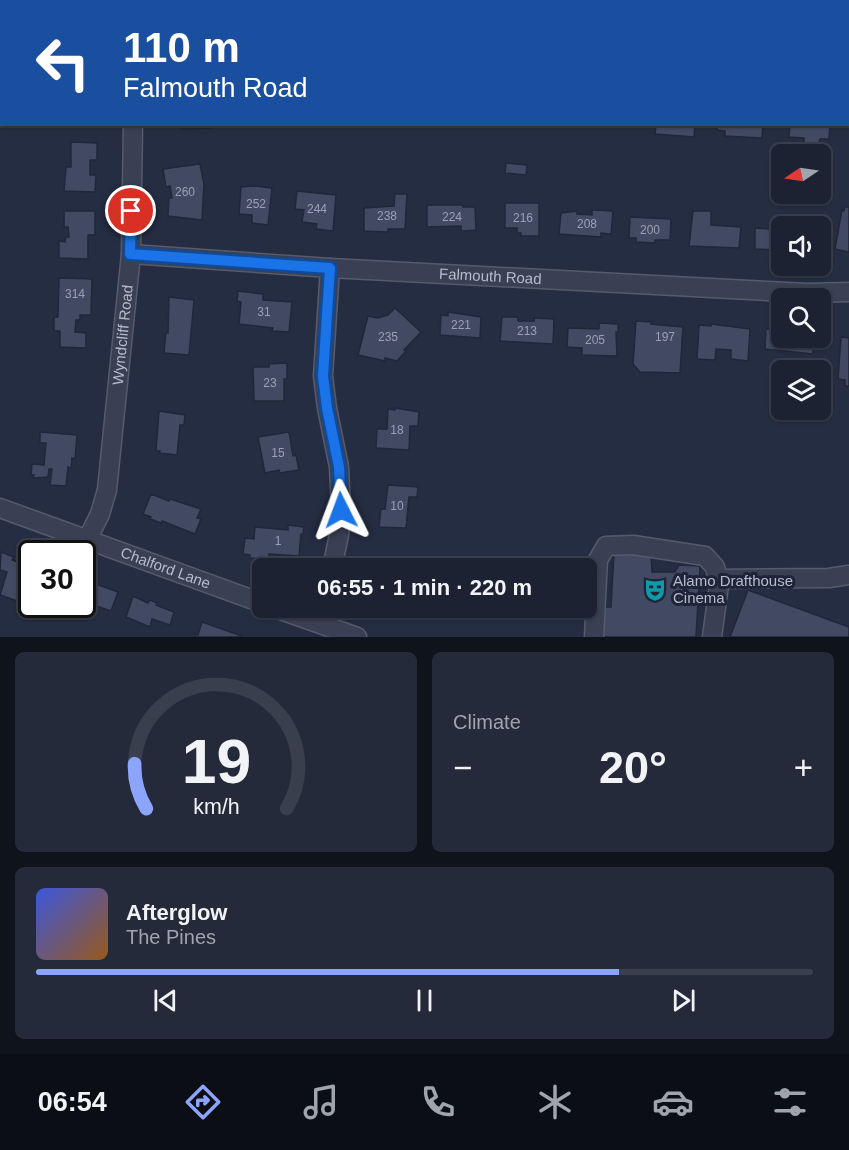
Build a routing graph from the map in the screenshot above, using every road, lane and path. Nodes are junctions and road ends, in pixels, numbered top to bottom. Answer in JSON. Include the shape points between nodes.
{"nodes":[{"id":1,"x":133,"y":126,"type":"edge"},
{"id":2,"x":130,"y":254,"type":"junction"},
{"id":3,"x":330,"y":268,"type":"junction"},
{"id":4,"x":849,"y":292,"type":"edge"},
{"id":5,"x":0,"y":508,"type":"edge"},
{"id":6,"x":87,"y":540,"type":"joint"},
{"id":7,"x":96,"y":543,"type":"edge"},
{"id":8,"x":334,"y":558,"type":"edge"},
{"id":9,"x":849,"y":574,"type":"edge"},
{"id":10,"x":718,"y":579,"type":"junction"},
{"id":11,"x":252,"y":599,"type":"edge"},
{"id":12,"x":322,"y":618,"type":"edge"},
{"id":13,"x":357,"y":637,"type":"edge"},
{"id":14,"x":594,"y":637,"type":"edge"},
{"id":15,"x":712,"y":637,"type":"edge"}],
"edges":[{"from":1,"to":2,"type":"street","name":"Wyndcliff Road"},
{"from":2,"to":3,"type":"street","name":"Falmouth Road"},
{"from":2,"to":6,"type":"street","name":"Wyndcliff Road","via":[[107,490]]},
{"from":3,"to":4,"type":"street","name":"Falmouth Road"},
{"from":3,"to":8,"type":"street","via":[[323,376],[339,467],[341,510]]},
{"from":5,"to":6,"type":"street","name":"Chalford Lane"},
{"from":7,"to":11,"type":"street","name":"Chalford Lane"},
{"from":9,"to":10,"type":"street","via":[[829,578]]},
{"from":10,"to":14,"type":"street","via":[[715,567],[705,556],[633,544],[606,546],[598,560]]},
{"from":10,"to":15,"type":"street"},
{"from":12,"to":13,"type":"street"}]}
